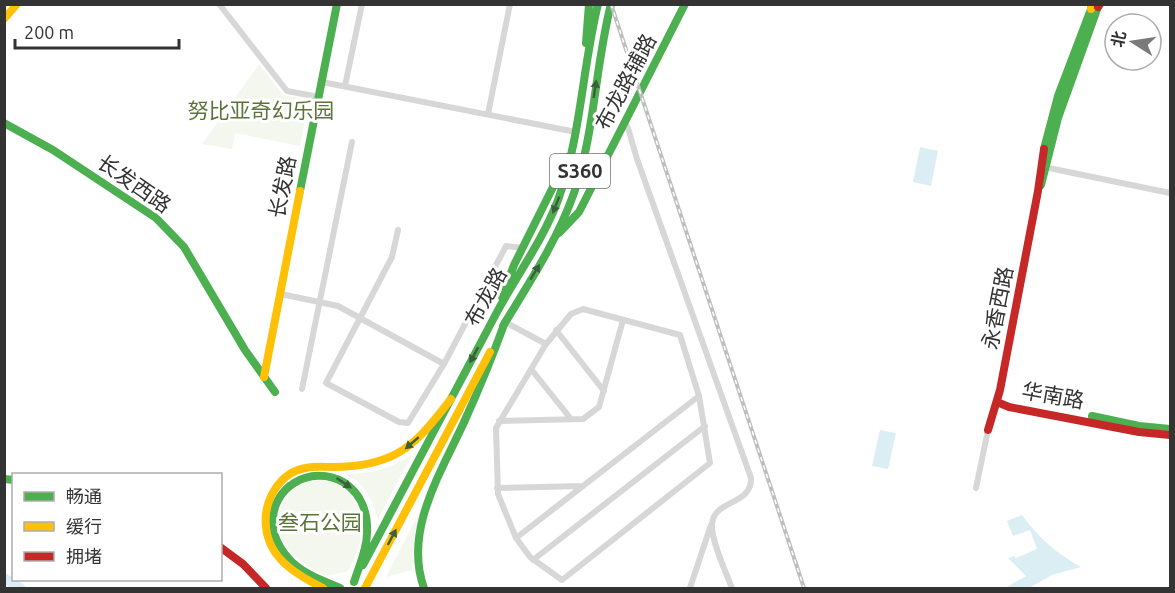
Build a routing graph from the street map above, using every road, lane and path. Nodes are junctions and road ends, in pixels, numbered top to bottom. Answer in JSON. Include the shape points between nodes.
{"nodes":[{"id":1,"x":17,"y":4,"type":"edge"},
{"id":2,"x":337,"y":4,"type":"edge"},
{"id":3,"x":362,"y":4,"type":"edge"},
{"id":4,"x":510,"y":4,"type":"edge"},
{"id":5,"x":598,"y":4,"type":"edge"},
{"id":6,"x":611,"y":4,"type":"edge"},
{"id":7,"x":686,"y":4,"type":"edge"},
{"id":8,"x":221,"y":5,"type":"edge"},
{"id":9,"x":588,"y":5,"type":"edge"},
{"id":10,"x":1095,"y":6,"type":"edge"},
{"id":11,"x":4,"y":20,"type":"edge"},
{"id":12,"x":587,"y":66,"type":"junction"},
{"id":13,"x":322,"y":82,"type":"junction"},
{"id":14,"x":345,"y":86,"type":"junction"},
{"id":15,"x":319,"y":97,"type":"junction"},
{"id":16,"x":488,"y":114,"type":"junction"},
{"id":17,"x":624,"y":122,"type":"junction"},
{"id":18,"x":4,"y":123,"type":"edge"},
{"id":19,"x":576,"y":132,"type":"junction"},
{"id":20,"x":352,"y":142,"type":"dead end"},
{"id":21,"x":574,"y":146,"type":"junction"},
{"id":22,"x":1043,"y":167,"type":"junction"},
{"id":23,"x":1170,"y":193,"type":"edge"},
{"id":24,"x":398,"y":230,"type":"dead end"},
{"id":25,"x":556,"y":235,"type":"junction"},
{"id":26,"x":523,"y":248,"type":"junction"},
{"id":27,"x":281,"y":294,"type":"junction"},
{"id":28,"x":319,"y":302,"type":"junction"},
{"id":29,"x":497,"y":311,"type":"junction"},
{"id":30,"x":360,"y":318,"type":"junction"},
{"id":31,"x":624,"y":320,"type":"junction"},
{"id":32,"x":505,"y":322,"type":"junction"},
{"id":33,"x":556,"y":330,"type":"junction"},
{"id":34,"x":546,"y":344,"type":"junction"},
{"id":35,"x":444,"y":364,"type":"junction"},
{"id":36,"x":531,"y":369,"type":"junction"},
{"id":37,"x":264,"y":377,"type":"junction"},
{"id":38,"x":302,"y":389,"type":"dead end"},
{"id":39,"x":604,"y":392,"type":"junction"},
{"id":40,"x":275,"y":393,"type":"dead end"},
{"id":41,"x":699,"y":396,"type":"junction"},
{"id":42,"x":451,"y":399,"type":"junction"},
{"id":43,"x":997,"y":402,"type":"junction"},
{"id":44,"x":572,"y":419,"type":"junction"},
{"id":45,"x":499,"y":421,"type":"junction"},
{"id":46,"x":705,"y":426,"type":"junction"},
{"id":47,"x":1170,"y":429,"type":"edge"},
{"id":48,"x":988,"y":430,"type":"joint"},
{"id":49,"x":1170,"y":435,"type":"edge"},
{"id":50,"x":583,"y":486,"type":"junction"},
{"id":51,"x":497,"y":488,"type":"junction"},
{"id":52,"x":976,"y":488,"type":"dead end"},
{"id":53,"x":712,"y":522,"type":"junction"},
{"id":54,"x":516,"y":538,"type":"junction"},
{"id":55,"x":222,"y":548,"type":"edge"},
{"id":56,"x":533,"y":560,"type":"junction"},
{"id":57,"x":352,"y":585,"type":"edge"},
{"id":58,"x":322,"y":586,"type":"edge"},
{"id":59,"x":266,"y":588,"type":"edge"},
{"id":60,"x":340,"y":588,"type":"edge"},
{"id":61,"x":365,"y":588,"type":"edge"},
{"id":62,"x":424,"y":588,"type":"edge"},
{"id":63,"x":690,"y":588,"type":"edge"},
{"id":64,"x":732,"y":588,"type":"edge"}],
"edges":[{"from":1,"to":11,"type":"main road"},
{"from":2,"to":13,"type":"main road","name":"长发路"},
{"from":3,"to":14,"type":"street"},
{"from":4,"to":16,"type":"street"},
{"from":5,"to":12,"type":"main road","name":"布龙路","number":"S360"},
{"from":25,"to":6,"type":"main road","name":"布龙路","number":"S360","one_way":true,"via":[[582,163]]},
{"from":7,"to":17,"type":"main road","name":"布龙路辅路"},
{"from":8,"to":15,"type":"street","via":[[287,91]]},
{"from":9,"to":12,"type":"main road","name":"布龙路辅路"},
{"from":10,"to":22,"type":"main road","name":"永香西路","via":[[1053,115]]},
{"from":12,"to":19,"type":"main road","name":"布龙路","number":"S360"},
{"from":13,"to":14,"type":"street"},
{"from":13,"to":15,"type":"main road","name":"长发路"},
{"from":14,"to":16,"type":"street"},
{"from":15,"to":27,"type":"main road","name":"长发路"},
{"from":16,"to":19,"type":"street"},
{"from":17,"to":25,"type":"main road","name":"布龙路辅路","via":[[579,212]]},
{"from":17,"to":53,"type":"street","via":[[751,478],[746,495],[722,508]]},
{"from":18,"to":37,"type":"main road","name":"长发西路","via":[[53,150],[156,218],[184,247]]},
{"from":19,"to":21,"type":"main road","name":"布龙路","number":"S360"},
{"from":20,"to":28,"type":"street"},
{"from":21,"to":26,"type":"main road","name":"布龙路辅路"},
{"from":21,"to":29,"type":"main road","name":"布龙路","number":"S360","one_way":true,"via":[[546,229]]},
{"from":22,"to":23,"type":"street"},
{"from":22,"to":43,"type":"main road","name":"永香西路"},
{"from":24,"to":30,"type":"street","via":[[392,257]]},
{"from":32,"to":25,"type":"main road","name":"布龙路","number":"S360","one_way":true},
{"from":26,"to":29,"type":"main road","name":"布龙路辅路"},
{"from":26,"to":35,"type":"street","via":[[506,246]]},
{"from":27,"to":28,"type":"street"},
{"from":27,"to":37,"type":"main road","name":"长发路"},
{"from":28,"to":30,"type":"street","via":[[338,306]]},
{"from":28,"to":38,"type":"street"},
{"from":29,"to":42,"type":"main road","name":"布龙路","number":"S360","one_way":true},
{"from":30,"to":35,"type":"street"},
{"from":30,"to":35,"type":"street","via":[[326,383],[357,400],[408,423]]},
{"from":31,"to":33,"type":"street","via":[[583,309],[571,314]]},
{"from":31,"to":39,"type":"street"},
{"from":31,"to":41,"type":"street","via":[[680,335]]},
{"from":32,"to":34,"type":"street"},
{"from":61,"to":32,"type":"main road","name":"布龙路","number":"S360","one_way":true},
{"from":32,"to":62,"type":"main road","via":[[430,499],[419,538],[417,566]]},
{"from":33,"to":34,"type":"street"},
{"from":33,"to":39,"type":"street"},
{"from":34,"to":36,"type":"street"},
{"from":36,"to":44,"type":"street"},
{"from":36,"to":45,"type":"street"},
{"from":37,"to":40,"type":"main road","name":"长发西路"},
{"from":39,"to":44,"type":"street","via":[[599,407],[583,419]]},
{"from":41,"to":46,"type":"street"},
{"from":41,"to":50,"type":"street"},
{"from":42,"to":57,"type":"main road","name":"布龙路","number":"S360"},
{"from":42,"to":58,"type":"main road","one_way":true,"via":[[414,442],[393,456],[371,464],[301,469],[277,486],[266,511],[268,542],[286,567]]},
{"from":43,"to":47,"type":"main road","name":"华南路"},
{"from":43,"to":48,"type":"main road","name":"永香西路"},
{"from":43,"to":49,"type":"main road","name":"华南路"},
{"from":44,"to":45,"type":"street"},
{"from":45,"to":51,"type":"street"},
{"from":46,"to":56,"type":"street"},
{"from":46,"to":56,"type":"street","via":[[710,463],[562,580]]},
{"from":48,"to":52,"type":"street"},
{"from":50,"to":51,"type":"street"},
{"from":50,"to":54,"type":"street"},
{"from":51,"to":54,"type":"street"},
{"from":53,"to":63,"type":"street"},
{"from":53,"to":64,"type":"street"},
{"from":54,"to":56,"type":"street"},
{"from":55,"to":59,"type":"main road"},
{"from":58,"to":57,"type":"main road","one_way":true,"via":[[290,561],[274,536],[272,523],[273,510],[287,486],[320,475],[344,482],[365,508],[367,538]]},
{"from":58,"to":60,"type":"main road"}]}
